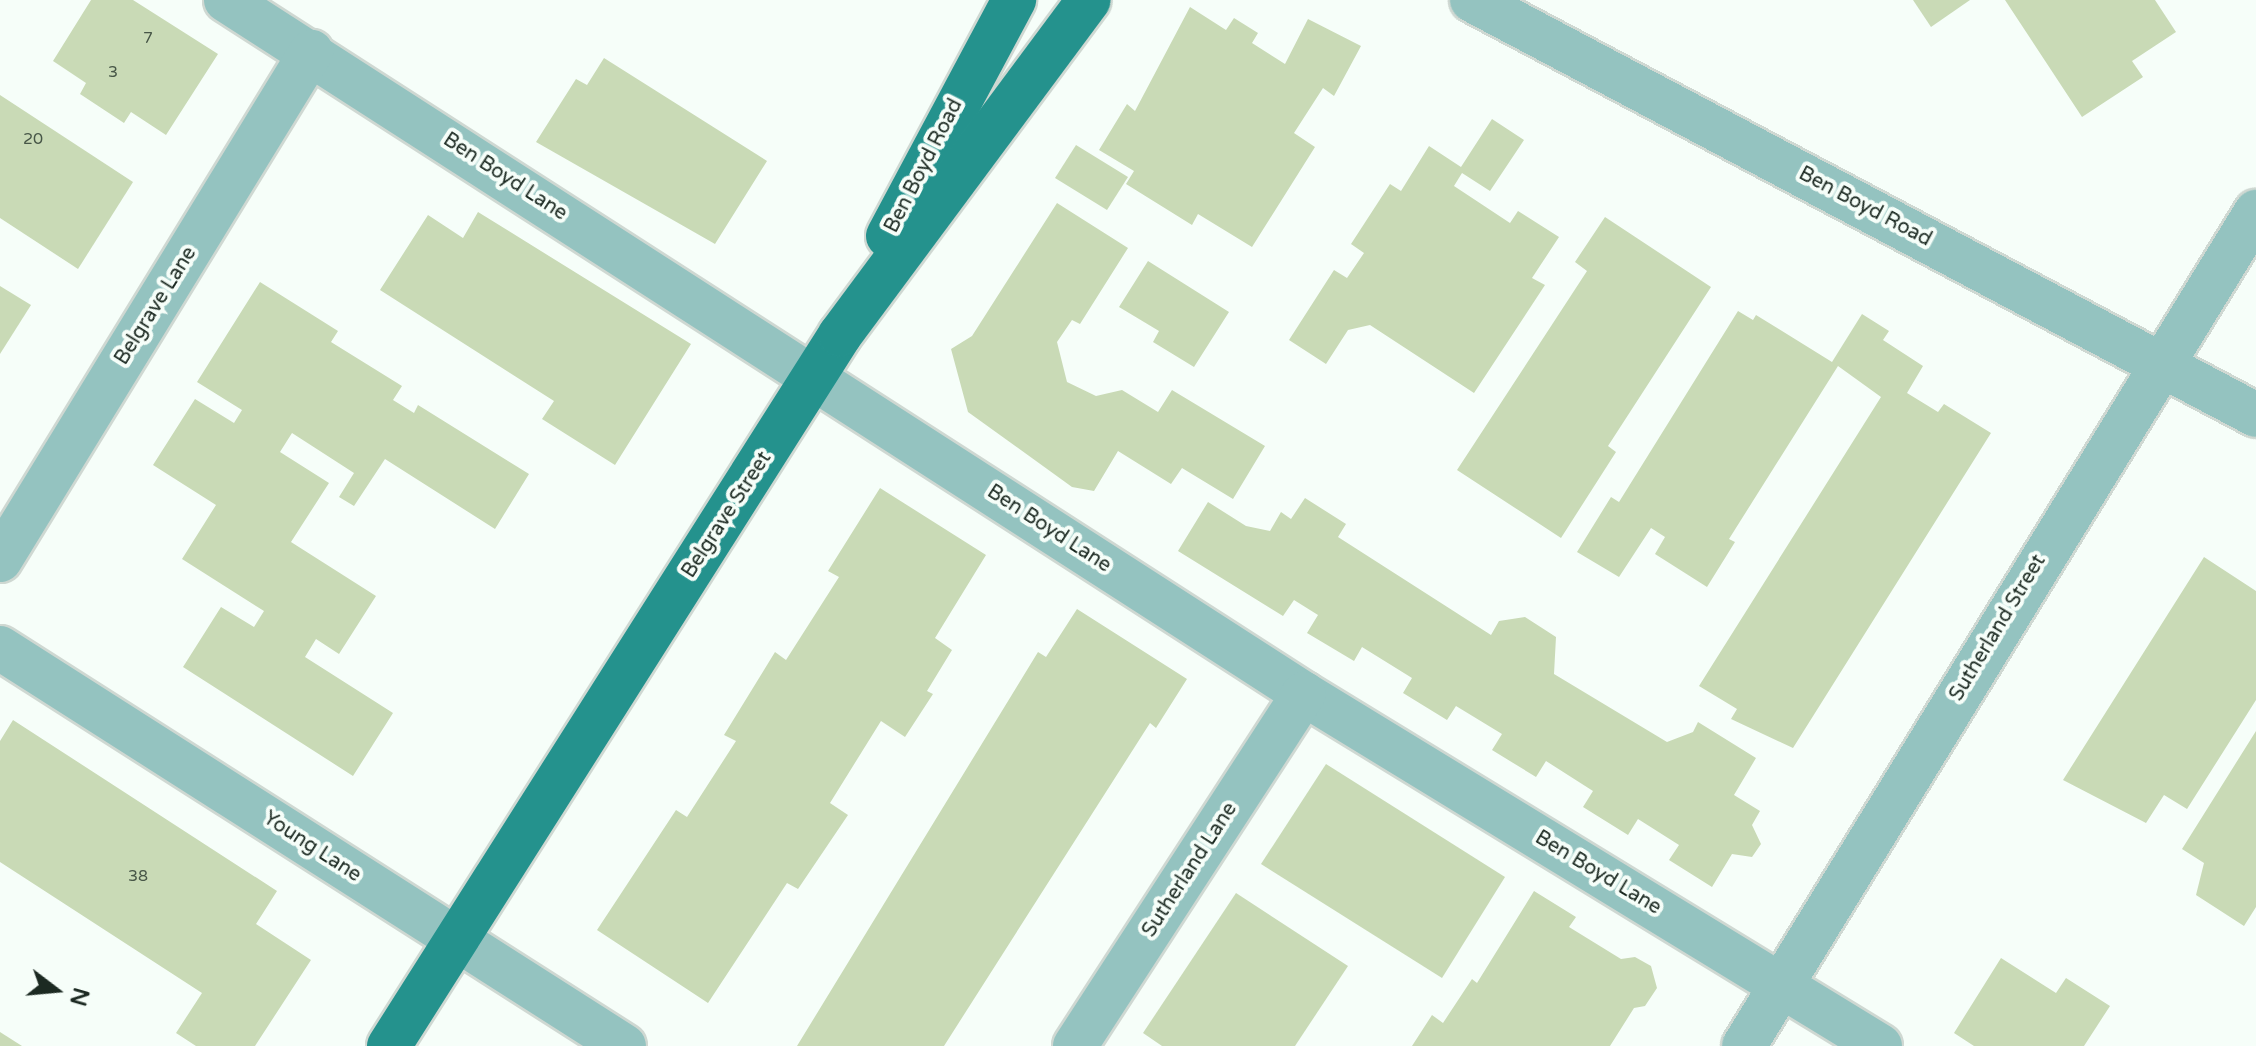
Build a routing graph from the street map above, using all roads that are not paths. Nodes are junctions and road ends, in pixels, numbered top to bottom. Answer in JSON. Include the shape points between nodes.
{"nodes":[{"id":1,"x":226,"y":0,"type":"edge"},
{"id":2,"x":1014,"y":0,"type":"edge"},
{"id":3,"x":1089,"y":0,"type":"edge"},
{"id":4,"x":1472,"y":0,"type":"edge"},
{"id":5,"x":311,"y":52,"type":"junction"},
{"id":6,"x":2256,"y":212,"type":"edge"},
{"id":7,"x":840,"y":335,"type":"junction"},
{"id":8,"x":2159,"y":362,"type":"junction"},
{"id":9,"x":815,"y":378,"type":"junction"},
{"id":10,"x":2256,"y":415,"type":"edge"},
{"id":11,"x":0,"y":560,"type":"edge"},
{"id":12,"x":0,"y":648,"type":"edge"},
{"id":13,"x":1304,"y":694,"type":"junction"},
{"id":14,"x":456,"y":939,"type":"junction"},
{"id":15,"x":1783,"y":985,"type":"junction"},
{"id":16,"x":389,"y":1046,"type":"edge"},
{"id":17,"x":624,"y":1046,"type":"edge"},
{"id":18,"x":1075,"y":1046,"type":"edge"},
{"id":19,"x":1744,"y":1046,"type":"edge"},
{"id":20,"x":1880,"y":1046,"type":"edge"}],
"edges":[{"from":1,"to":5,"type":"street","name":"Ben Boyd Lane"},
{"from":2,"to":7,"type":"main road","name":"Ben Boyd Road"},
{"from":3,"to":7,"type":"main road","name":"Belgrave Street"},
{"from":4,"to":8,"type":"street","name":"Ben Boyd Road"},
{"from":5,"to":9,"type":"street","name":"Ben Boyd Lane"},
{"from":5,"to":11,"type":"street","name":"Belgrave Lane"},
{"from":6,"to":8,"type":"street","name":"Sutherland Street"},
{"from":7,"to":9,"type":"main road","name":"Belgrave Street"},
{"from":8,"to":10,"type":"street","name":"Ben Boyd Road"},
{"from":8,"to":15,"type":"street","name":"Sutherland Street"},
{"from":9,"to":13,"type":"street","name":"Ben Boyd Lane"},
{"from":9,"to":14,"type":"main road","name":"Belgrave Street"},
{"from":12,"to":14,"type":"street","name":"Young Lane"},
{"from":13,"to":15,"type":"street","name":"Ben Boyd Lane"},
{"from":13,"to":18,"type":"street","name":"Sutherland Lane"},
{"from":14,"to":16,"type":"main road","name":"Belgrave Street"},
{"from":14,"to":17,"type":"street","name":"Young Lane"},
{"from":15,"to":19,"type":"street","name":"Sutherland Street"},
{"from":15,"to":20,"type":"street","name":"Ben Boyd Lane"}]}
